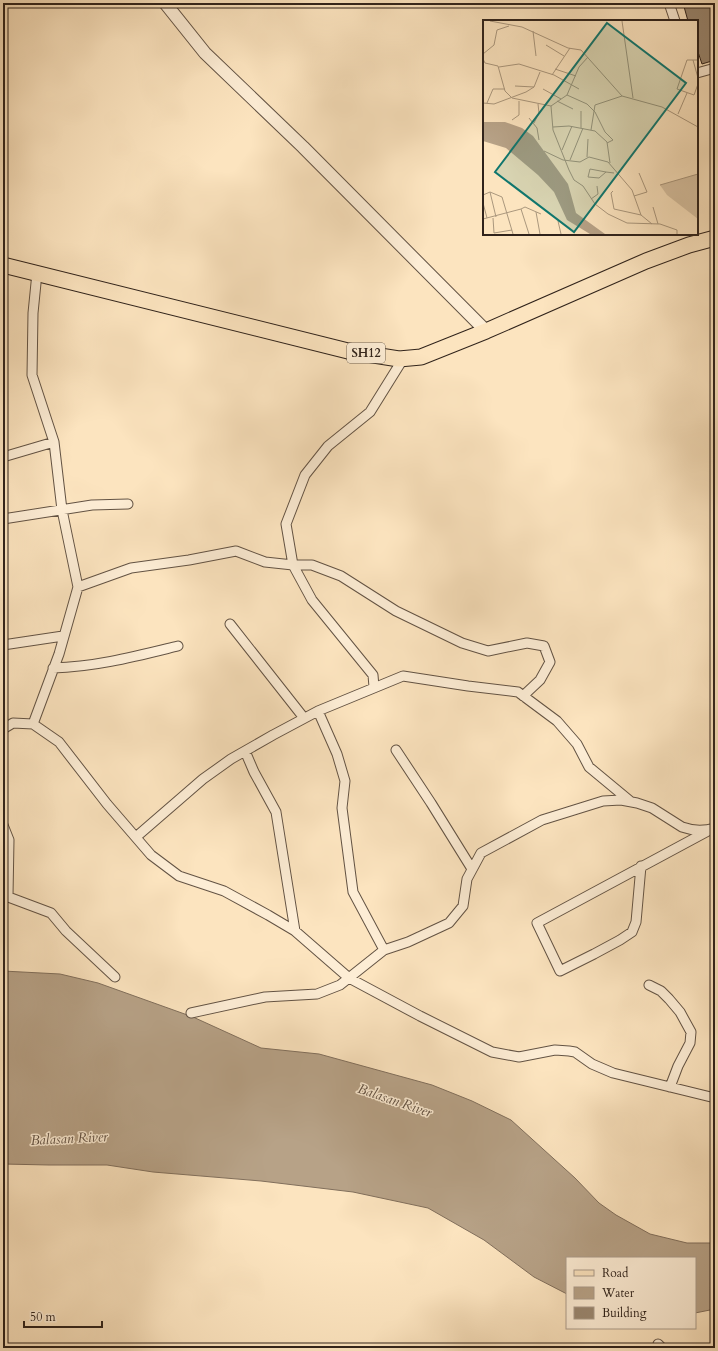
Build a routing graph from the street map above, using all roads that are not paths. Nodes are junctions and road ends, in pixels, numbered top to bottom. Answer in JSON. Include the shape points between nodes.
{"nodes":[{"id":1,"x":165,"y":3,"type":"edge"},
{"id":2,"x":669,"y":3,"type":"edge"},
{"id":3,"x":676,"y":20,"type":"edge"},
{"id":4,"x":715,"y":68,"type":"edge"},
{"id":5,"x":698,"y":73,"type":"edge"},
{"id":6,"x":715,"y":238,"type":"edge"},
{"id":7,"x":3,"y":265,"type":"edge"},
{"id":8,"x":37,"y":273,"type":"junction"},
{"id":9,"x":486,"y":331,"type":"junction"},
{"id":10,"x":403,"y":359,"type":"junction"},
{"id":11,"x":54,"y":442,"type":"junction"},
{"id":12,"x":3,"y":457,"type":"edge"},
{"id":13,"x":128,"y":504,"type":"dead end"},
{"id":14,"x":62,"y":510,"type":"junction"},
{"id":15,"x":3,"y":519,"type":"edge"},
{"id":16,"x":293,"y":565,"type":"junction"},
{"id":17,"x":78,"y":588,"type":"junction"},
{"id":18,"x":230,"y":624,"type":"dead end"},
{"id":19,"x":64,"y":636,"type":"junction"},
{"id":20,"x":3,"y":645,"type":"edge"},
{"id":21,"x":178,"y":646,"type":"dead end"},
{"id":22,"x":53,"y":668,"type":"junction"},
{"id":23,"x":374,"y":687,"type":"junction"},
{"id":24,"x":523,"y":696,"type":"junction"},
{"id":25,"x":318,"y":711,"type":"junction"},
{"id":26,"x":304,"y":718,"type":"junction"},
{"id":27,"x":33,"y":724,"type":"junction"},
{"id":28,"x":3,"y":729,"type":"edge"},
{"id":29,"x":396,"y":750,"type":"dead end"},
{"id":30,"x":245,"y":751,"type":"junction"},
{"id":31,"x":630,"y":801,"type":"junction"},
{"id":32,"x":3,"y":825,"type":"edge"},
{"id":33,"x":713,"y":828,"type":"edge"},
{"id":34,"x":136,"y":837,"type":"junction"},
{"id":35,"x":641,"y":866,"type":"junction"},
{"id":36,"x":472,"y":869,"type":"junction"},
{"id":37,"x":5,"y":895,"type":"edge"},
{"id":38,"x":295,"y":931,"type":"junction"},
{"id":39,"x":384,"y":950,"type":"junction"},
{"id":40,"x":115,"y":977,"type":"dead end"},
{"id":41,"x":349,"y":978,"type":"junction"},
{"id":42,"x":649,"y":985,"type":"dead end"},
{"id":43,"x":191,"y":1013,"type":"dead end"},
{"id":44,"x":670,"y":1087,"type":"junction"},
{"id":45,"x":715,"y":1098,"type":"edge"}],
"edges":[{"from":1,"to":9,"type":"street","via":[[205,53],[303,147]]},
{"from":2,"to":3,"type":"street"},
{"from":4,"to":5,"type":"street"},
{"from":6,"to":9,"type":"main road","number":"SH12","via":[[646,261]]},
{"from":7,"to":8,"type":"main road","number":"SH12"},
{"from":8,"to":10,"type":"main road","number":"SH12","via":[[348,351]]},
{"from":8,"to":11,"type":"street","via":[[33,313],[32,375]]},
{"from":9,"to":10,"type":"main road","number":"SH12","via":[[421,357]]},
{"from":10,"to":16,"type":"street","via":[[370,412],[328,446],[305,475],[286,524]]},
{"from":11,"to":12,"type":"street"},
{"from":11,"to":14,"type":"street"},
{"from":13,"to":14,"type":"street","via":[[92,505]]},
{"from":14,"to":15,"type":"street"},
{"from":14,"to":17,"type":"street"},
{"from":16,"to":17,"type":"street","via":[[265,562],[236,551],[131,568]]},
{"from":16,"to":23,"type":"street","via":[[312,600],[373,675]]},
{"from":16,"to":24,"type":"street","via":[[312,565],[340,576],[396,611],[468,645],[488,651],[527,643],[544,646],[550,662],[540,680]]},
{"from":17,"to":19,"type":"street"},
{"from":18,"to":26,"type":"street"},
{"from":19,"to":20,"type":"street"},
{"from":19,"to":22,"type":"street"},
{"from":21,"to":22,"type":"street","via":[[115,661],[74,668]]},
{"from":22,"to":27,"type":"street"},
{"from":23,"to":24,"type":"street","via":[[403,676],[518,692]]},
{"from":23,"to":25,"type":"street"},
{"from":24,"to":31,"type":"street","via":[[557,721],[577,744],[589,767]]},
{"from":25,"to":26,"type":"street"},
{"from":25,"to":39,"type":"street","via":[[337,754],[345,781],[342,808],[353,892]]},
{"from":26,"to":30,"type":"street"},
{"from":27,"to":28,"type":"street","via":[[13,722]]},
{"from":27,"to":34,"type":"street","via":[[59,742]]},
{"from":29,"to":36,"type":"street"},
{"from":30,"to":34,"type":"street","via":[[203,779]]},
{"from":30,"to":38,"type":"street","via":[[276,812]]},
{"from":31,"to":33,"type":"street","via":[[652,808],[682,827],[698,830]]},
{"from":31,"to":36,"type":"street","via":[[603,801],[542,820],[481,853]]},
{"from":32,"to":37,"type":"street","via":[[9,840]]},
{"from":33,"to":35,"type":"street"},
{"from":34,"to":38,"type":"street","via":[[151,854],[179,876],[224,891]]},
{"from":35,"to":35,"type":"street","via":[[636,922],[632,932],[560,971],[536,923]]},
{"from":36,"to":39,"type":"street","via":[[463,906],[449,923]]},
{"from":37,"to":40,"type":"street","via":[[51,913],[66,931]]},
{"from":38,"to":41,"type":"street"},
{"from":39,"to":41,"type":"street"},
{"from":41,"to":43,"type":"street","via":[[340,985],[317,994],[266,997]]},
{"from":41,"to":44,"type":"street","via":[[492,1052],[519,1057],[556,1050],[575,1052],[609,1072]]},
{"from":42,"to":44,"type":"street","via":[[669,999],[692,1032],[690,1043]]},
{"from":44,"to":45,"type":"street"}]}
